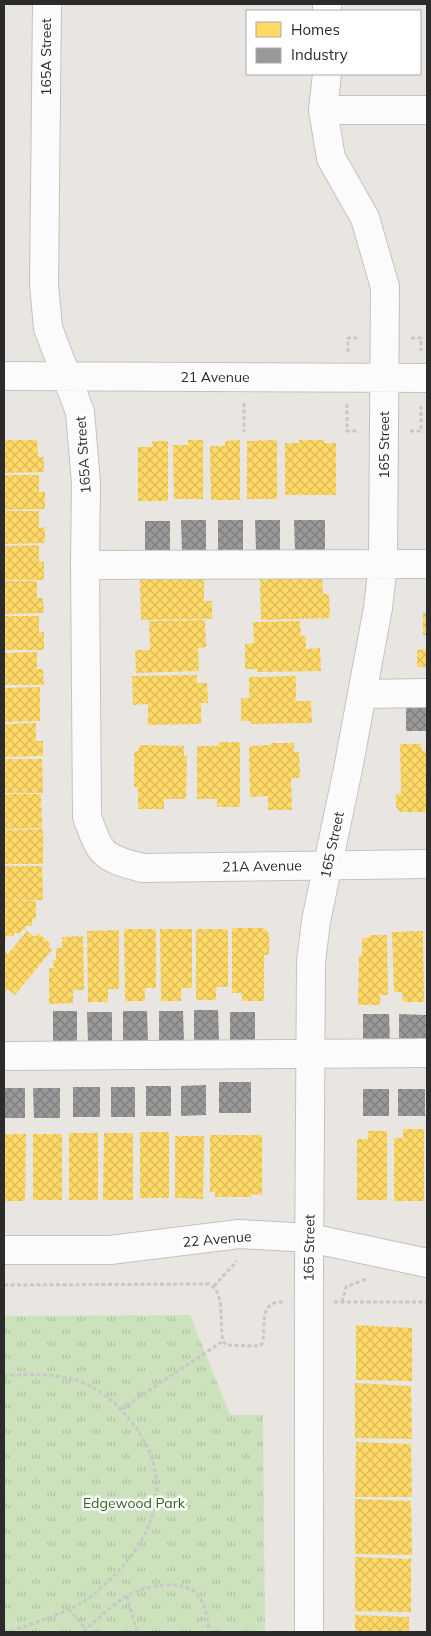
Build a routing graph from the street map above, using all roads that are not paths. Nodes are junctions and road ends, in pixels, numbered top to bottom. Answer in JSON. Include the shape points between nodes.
{"nodes":[{"id":1,"x":46,"y":4,"type":"edge"},
{"id":2,"x":327,"y":75,"type":"edge"},
{"id":3,"x":323,"y":110,"type":"junction"},
{"id":4,"x":427,"y":110,"type":"edge"},
{"id":5,"x":4,"y":376,"type":"edge"},
{"id":6,"x":66,"y":376,"type":"junction"},
{"id":7,"x":423,"y":376,"type":"edge"},
{"id":8,"x":384,"y":378,"type":"junction"},
{"id":9,"x":383,"y":564,"type":"junction"},
{"id":10,"x":427,"y":564,"type":"edge"},
{"id":11,"x":85,"y":565,"type":"junction"},
{"id":12,"x":427,"y":693,"type":"edge"},
{"id":13,"x":362,"y":694,"type":"junction"},
{"id":14,"x":102,"y":850,"type":"joint"},
{"id":15,"x":427,"y":864,"type":"edge"},
{"id":16,"x":328,"y":865,"type":"junction"},
{"id":17,"x":427,"y":1053,"type":"edge"},
{"id":18,"x":310,"y":1055,"type":"junction"},
{"id":19,"x":4,"y":1056,"type":"edge"},
{"id":20,"x":310,"y":1238,"type":"junction"},
{"id":21,"x":4,"y":1250,"type":"edge"},
{"id":22,"x":427,"y":1263,"type":"edge"},
{"id":23,"x":309,"y":1632,"type":"edge"}],
"edges":[{"from":1,"to":6,"type":"street","name":"165A Street","via":[[44,284],[48,328]]},
{"from":2,"to":3,"type":"street","name":"165 Street"},
{"from":3,"to":4,"type":"street"},
{"from":3,"to":8,"type":"street","name":"165 Street","via":[[331,158],[366,218],[384,287]]},
{"from":5,"to":6,"type":"street","name":"21 Avenue"},
{"from":6,"to":8,"type":"street","name":"21 Avenue"},
{"from":6,"to":11,"type":"street","name":"165A Street","via":[[80,412],[86,483]]},
{"from":7,"to":8,"type":"street","name":"21 Avenue"},
{"from":8,"to":9,"type":"street","name":"165 Street"},
{"from":9,"to":10,"type":"street"},
{"from":9,"to":11,"type":"street"},
{"from":9,"to":13,"type":"street","name":"165 Street"},
{"from":11,"to":14,"type":"street","name":"165A Street","via":[[87,817]]},
{"from":12,"to":13,"type":"street"},
{"from":13,"to":16,"type":"street","name":"165 Street"},
{"from":14,"to":16,"type":"street","name":"21A Avenue","via":[[118,861],[142,868]]},
{"from":15,"to":16,"type":"street","name":"21A Avenue"},
{"from":16,"to":18,"type":"street","name":"165 Street","via":[[311,962]]},
{"from":17,"to":18,"type":"street"},
{"from":18,"to":19,"type":"street"},
{"from":18,"to":20,"type":"street","name":"165 Street"},
{"from":20,"to":21,"type":"street","name":"22 Avenue","via":[[239,1234],[110,1250]]},
{"from":20,"to":22,"type":"street","name":"22 Avenue"},
{"from":20,"to":23,"type":"street","name":"165 Street"}]}
